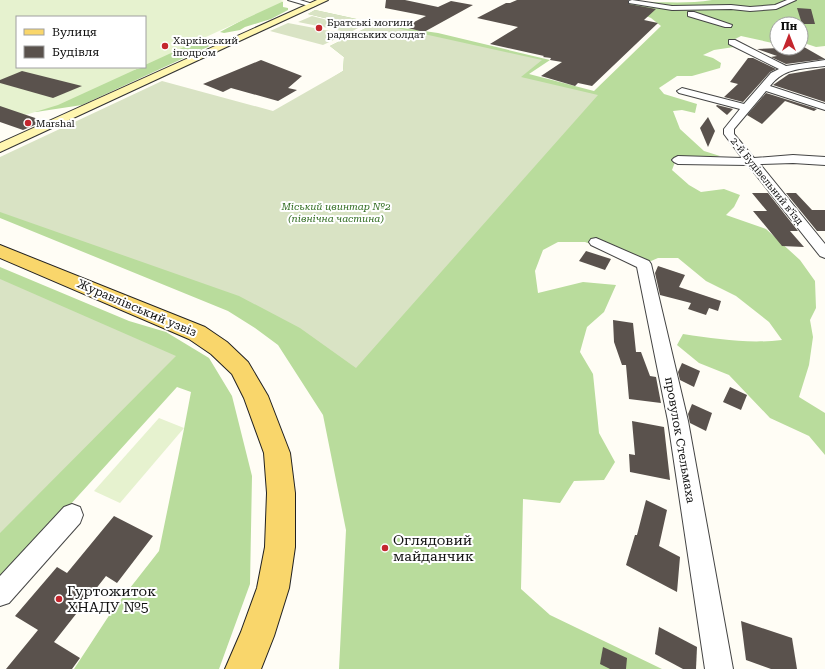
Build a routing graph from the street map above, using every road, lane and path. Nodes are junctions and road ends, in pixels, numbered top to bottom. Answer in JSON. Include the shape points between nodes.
{"nodes":[{"id":1,"x":290,"y":0,"type":"edge"},
{"id":2,"x":324,"y":0,"type":"edge"},
{"id":3,"x":793,"y":0,"type":"edge"},
{"id":4,"x":632,"y":1,"type":"edge"},
{"id":5,"x":312,"y":5,"type":"junction"},
{"id":6,"x":672,"y":8,"type":"junction"},
{"id":7,"x":728,"y":25,"type":"dead end"},
{"id":8,"x":732,"y":42,"type":"dead end"},
{"id":9,"x":825,"y":64,"type":"edge"},
{"id":10,"x":786,"y":69,"type":"junction"},
{"id":11,"x":765,"y":86,"type":"junction"},
{"id":12,"x":682,"y":91,"type":"dead end"},
{"id":13,"x":825,"y":107,"type":"edge"},
{"id":14,"x":747,"y":108,"type":"junction"},
{"id":15,"x":0,"y":148,"type":"edge"},
{"id":16,"x":678,"y":160,"type":"dead end"},
{"id":17,"x":751,"y":161,"type":"junction"},
{"id":18,"x":825,"y":161,"type":"edge"},
{"id":19,"x":596,"y":242,"type":"dead end"},
{"id":20,"x":0,"y":251,"type":"edge"},
{"id":21,"x":825,"y":253,"type":"edge"},
{"id":22,"x":72,"y":515,"type":"dead end"},
{"id":23,"x":0,"y":594,"type":"edge"},
{"id":24,"x":243,"y":669,"type":"edge"},
{"id":25,"x":719,"y":669,"type":"edge"}],
"edges":[{"from":1,"to":5,"type":"street"},
{"from":2,"to":5,"type":"street"},
{"from":3,"to":6,"type":"street","via":[[776,7],[750,9]]},
{"from":4,"to":6,"type":"street"},
{"from":5,"to":15,"type":"street"},
{"from":6,"to":7,"type":"street"},
{"from":8,"to":10,"type":"street"},
{"from":9,"to":10,"type":"street","name":"2-й Будівельний в’їзд"},
{"from":10,"to":11,"type":"street","name":"2-й Будівельний в’їзд","via":[[774,75]]},
{"from":11,"to":13,"type":"street"},
{"from":11,"to":14,"type":"street","name":"2-й Будівельний в’їзд"},
{"from":12,"to":14,"type":"street"},
{"from":14,"to":17,"type":"street","name":"2-й Будівельний в’їзд","via":[[729,129],[729,134]]},
{"from":16,"to":17,"type":"street"},
{"from":17,"to":18,"type":"street"},
{"from":17,"to":21,"type":"street","name":"2-й Будівельний в’їзд"},
{"from":19,"to":25,"type":"street","name":"провулок Стельмаха","via":[[644,264],[678,421]]},
{"from":20,"to":24,"type":"main road","name":"Журавлівський узвіз","via":[[196,333],[218,348],[243,373],[256,396],[277,453],[281,493],[280,547],[273,588]]},
{"from":22,"to":23,"type":"street"}]}
